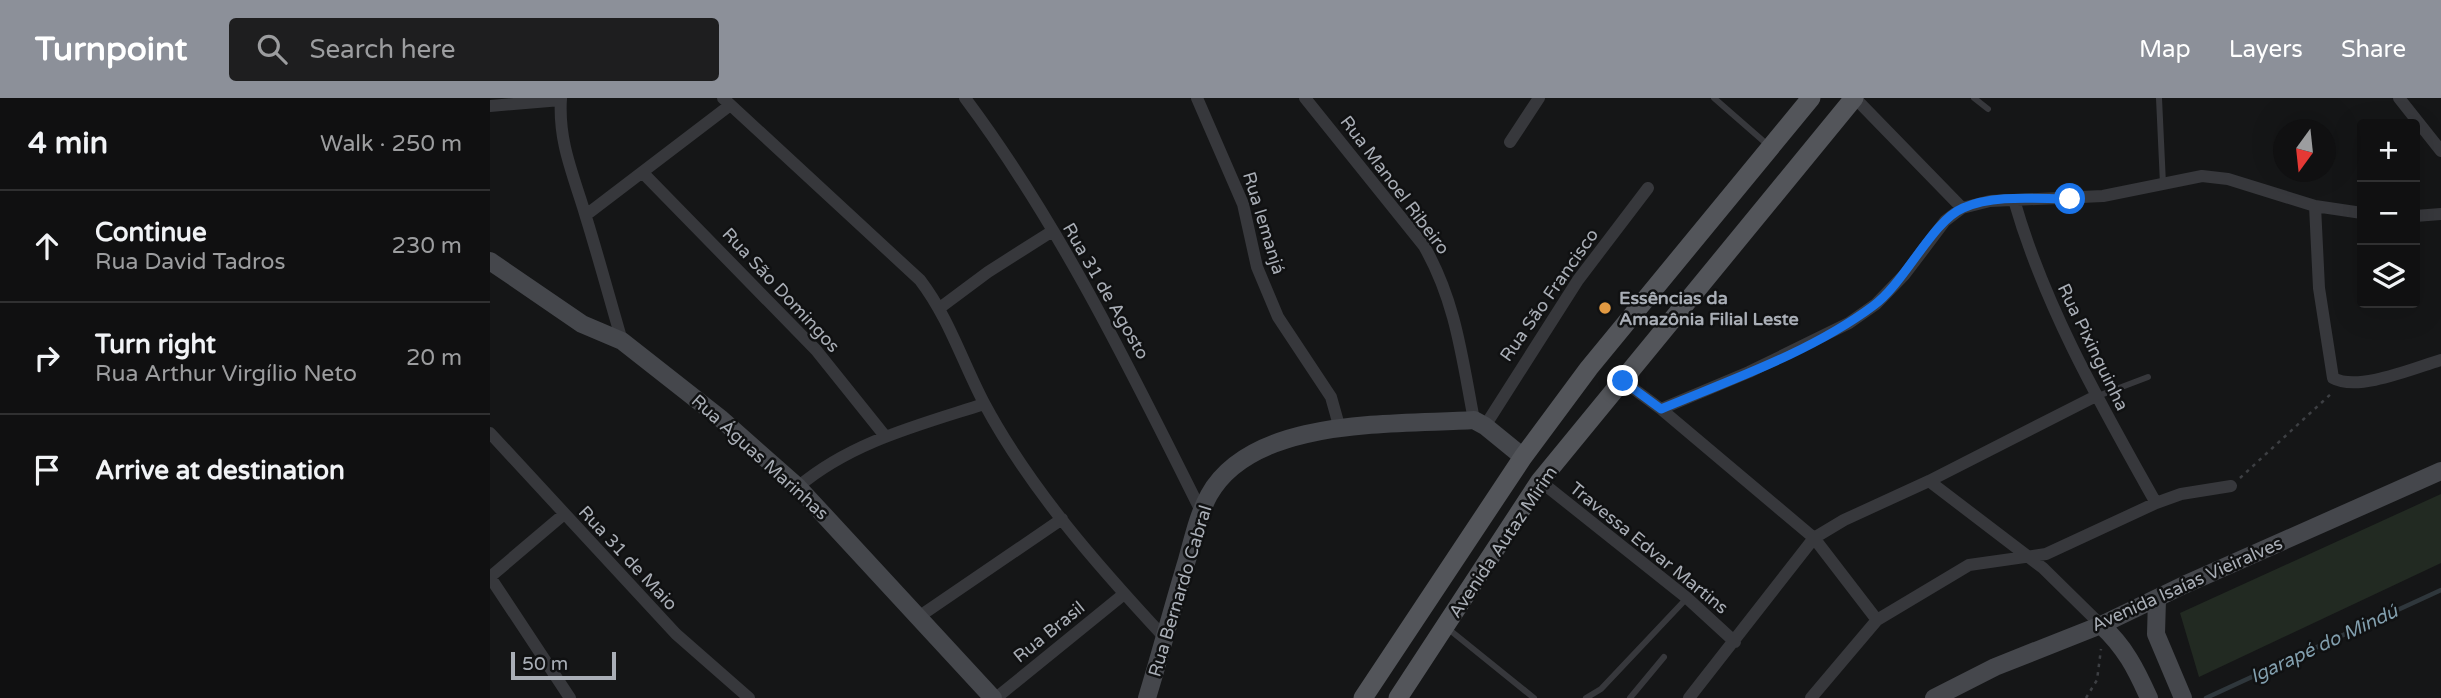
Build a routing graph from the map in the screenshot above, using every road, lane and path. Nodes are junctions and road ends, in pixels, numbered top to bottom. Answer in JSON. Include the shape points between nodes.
{"nodes":[{"id":1,"x":965,"y":98,"type":"edge"},
{"id":2,"x":1197,"y":98,"type":"edge"},
{"id":3,"x":1539,"y":98,"type":"edge"},
{"id":4,"x":1714,"y":98,"type":"edge"},
{"id":5,"x":1811,"y":98,"type":"edge"},
{"id":6,"x":1854,"y":98,"type":"edge"},
{"id":7,"x":1975,"y":98,"type":"edge"},
{"id":8,"x":2159,"y":98,"type":"edge"},
{"id":9,"x":2399,"y":98,"type":"edge"},
{"id":10,"x":561,"y":99,"type":"edge"},
{"id":11,"x":1312,"y":101,"type":"edge"},
{"id":12,"x":726,"y":102,"type":"edge"},
{"id":13,"x":490,"y":106,"type":"edge"},
{"id":14,"x":1989,"y":109,"type":"dead end"},
{"id":15,"x":1510,"y":142,"type":"dead end"},
{"id":16,"x":1771,"y":147,"type":"junction"},
{"id":17,"x":2441,"y":151,"type":"edge"},
{"id":18,"x":643,"y":173,"type":"junction"},
{"id":19,"x":2163,"y":184,"type":"junction"},
{"id":20,"x":1648,"y":188,"type":"dead end"},
{"id":21,"x":2014,"y":200,"type":"junction"},
{"id":22,"x":2315,"y":206,"type":"junction"},
{"id":23,"x":1962,"y":208,"type":"junction"},
{"id":24,"x":2357,"y":212,"type":"edge"},
{"id":25,"x":2441,"y":214,"type":"edge"},
{"id":26,"x":586,"y":215,"type":"junction"},
{"id":27,"x":2420,"y":216,"type":"edge"},
{"id":28,"x":1051,"y":232,"type":"junction"},
{"id":29,"x":490,"y":261,"type":"edge"},
{"id":30,"x":941,"y":307,"type":"junction"},
{"id":31,"x":622,"y":341,"type":"junction"},
{"id":32,"x":2441,"y":360,"type":"edge"},
{"id":33,"x":2148,"y":377,"type":"dead end"},
{"id":34,"x":1623,"y":381,"type":"junction"},
{"id":35,"x":2343,"y":382,"type":"junction"},
{"id":36,"x":2096,"y":396,"type":"junction"},
{"id":37,"x":984,"y":404,"type":"junction"},
{"id":38,"x":1661,"y":409,"type":"junction"},
{"id":39,"x":1479,"y":423,"type":"junction"},
{"id":40,"x":1340,"y":429,"type":"junction"},
{"id":41,"x":490,"y":433,"type":"edge"},
{"id":42,"x":885,"y":436,"type":"junction"},
{"id":43,"x":1523,"y":457,"type":"junction"},
{"id":44,"x":2441,"y":471,"type":"edge"},
{"id":45,"x":1540,"y":481,"type":"junction"},
{"id":46,"x":1929,"y":481,"type":"junction"},
{"id":47,"x":2231,"y":486,"type":"joint"},
{"id":48,"x":798,"y":487,"type":"junction"},
{"id":49,"x":2156,"y":503,"type":"junction"},
{"id":50,"x":1201,"y":510,"type":"junction"},
{"id":51,"x":563,"y":515,"type":"junction"},
{"id":52,"x":1062,"y":519,"type":"junction"},
{"id":53,"x":1814,"y":538,"type":"junction"},
{"id":54,"x":2029,"y":557,"type":"junction"},
{"id":55,"x":490,"y":577,"type":"edge"},
{"id":56,"x":1124,"y":594,"type":"junction"},
{"id":57,"x":1687,"y":598,"type":"junction"},
{"id":58,"x":2157,"y":599,"type":"junction"},
{"id":59,"x":917,"y":618,"type":"junction"},
{"id":60,"x":1877,"y":620,"type":"junction"},
{"id":61,"x":2101,"y":625,"type":"junction"},
{"id":62,"x":1446,"y":627,"type":"junction"},
{"id":63,"x":1164,"y":637,"type":"junction"},
{"id":64,"x":1735,"y":642,"type":"junction"},
{"id":65,"x":1664,"y":656,"type":"dead end"},
{"id":66,"x":570,"y":698,"type":"edge"},
{"id":67,"x":749,"y":698,"type":"edge"},
{"id":68,"x":995,"y":698,"type":"edge"},
{"id":69,"x":1147,"y":698,"type":"edge"},
{"id":70,"x":1363,"y":698,"type":"edge"},
{"id":71,"x":1398,"y":698,"type":"edge"},
{"id":72,"x":1534,"y":698,"type":"edge"},
{"id":73,"x":1586,"y":698,"type":"edge"},
{"id":74,"x":1630,"y":698,"type":"edge"},
{"id":75,"x":1689,"y":698,"type":"edge"},
{"id":76,"x":1811,"y":698,"type":"edge"},
{"id":77,"x":1934,"y":698,"type":"edge"},
{"id":78,"x":2086,"y":698,"type":"edge"},
{"id":79,"x":2149,"y":698,"type":"edge"},
{"id":80,"x":2183,"y":698,"type":"edge"}],
"edges":[{"from":1,"to":28,"type":"street","name":"Rua 31 de Agosto","via":[[1019,174]]},
{"from":2,"to":40,"type":"street","name":"Rua Iemanjá","via":[[1243,204],[1257,267],[1273,304],[1331,397]]},
{"from":3,"to":15,"type":"street"},
{"from":4,"to":16,"type":"lane"},
{"from":5,"to":16,"type":"main road","name":"Avenida Autaz Mirim"},
{"from":6,"to":23,"type":"street"},
{"from":6,"to":34,"type":"main road","name":"Avenida Autaz Mirim"},
{"from":7,"to":14,"type":"lane"},
{"from":8,"to":19,"type":"lane"},
{"from":9,"to":17,"type":"street"},
{"from":10,"to":13,"type":"street"},
{"from":10,"to":26,"type":"street","via":[[562,144]]},
{"from":11,"to":39,"type":"street","name":"Rua Manoel Ribeiro","via":[[1424,246],[1439,273],[1451,302]]},
{"from":12,"to":18,"type":"street"},
{"from":12,"to":30,"type":"street","via":[[878,238]]},
{"from":16,"to":43,"type":"main road","name":"Avenida Autaz Mirim","via":[[1589,368]]},
{"from":18,"to":26,"type":"street"},
{"from":18,"to":42,"type":"street","name":"Rua São Domingos","via":[[816,350]]},
{"from":19,"to":21,"type":"street","via":[[2104,195]]},
{"from":19,"to":22,"type":"street","via":[[2202,176],[2228,179]]},
{"from":20,"to":39,"type":"street","name":"Rua São Francisco"},
{"from":21,"to":23,"type":"street"},
{"from":21,"to":36,"type":"street","name":"Rua Pixinguinha","via":[[2047,296]]},
{"from":22,"to":24,"type":"street"},
{"from":22,"to":35,"type":"street","via":[[2324,326],[2332,376]]},
{"from":23,"to":38,"type":"street","via":[[1945,221],[1876,304],[1849,323]]},
{"from":25,"to":27,"type":"street"},
{"from":26,"to":31,"type":"street"},
{"from":28,"to":30,"type":"street"},
{"from":28,"to":50,"type":"street","name":"Rua 31 de Agosto","via":[[1108,324]]},
{"from":29,"to":31,"type":"street","name":"Rua Águas Marinhas","via":[[582,324]]},
{"from":30,"to":37,"type":"street"},
{"from":31,"to":48,"type":"street","name":"Rua Águas Marinhas"},
{"from":32,"to":35,"type":"street","via":[[2364,382]]},
{"from":33,"to":36,"type":"lane"},
{"from":34,"to":38,"type":"street"},
{"from":34,"to":45,"type":"main road","name":"Avenida Autaz Mirim"},
{"from":35,"to":47,"type":"path"},
{"from":36,"to":46,"type":"street"},
{"from":36,"to":49,"type":"street","name":"Rua Pixinguinha"},
{"from":37,"to":42,"type":"street"},
{"from":37,"to":52,"type":"street"},
{"from":38,"to":53,"type":"street"},
{"from":39,"to":40,"type":"street","name":"Rua Bernardo Cabral"},
{"from":39,"to":43,"type":"street"},
{"from":40,"to":50,"type":"street","name":"Rua Bernardo Cabral","via":[[1302,435],[1254,452],[1219,480]]},
{"from":41,"to":51,"type":"street","name":"Rua 31 de Maio"},
{"from":42,"to":48,"type":"street","via":[[830,464]]},
{"from":43,"to":70,"type":"main road","name":"Avenida Autaz Mirim"},
{"from":44,"to":58,"type":"street","name":"Avenida Isaías Vieiralves"},
{"from":45,"to":57,"type":"street","name":"Travessa Edvar Martins"},
{"from":45,"to":62,"type":"main road","name":"Avenida Autaz Mirim"},
{"from":46,"to":53,"type":"street"},
{"from":46,"to":54,"type":"street"},
{"from":47,"to":49,"type":"street"},
{"from":48,"to":59,"type":"street","name":"Rua Águas Marinhas"},
{"from":49,"to":54,"type":"street","via":[[2080,540]]},
{"from":50,"to":63,"type":"street","name":"Rua Bernardo Cabral"},
{"from":51,"to":55,"type":"street"},
{"from":51,"to":67,"type":"street","name":"Rua 31 de Maio","via":[[676,634]]},
{"from":52,"to":56,"type":"street"},
{"from":52,"to":59,"type":"street"},
{"from":53,"to":60,"type":"street"},
{"from":53,"to":64,"type":"street"},
{"from":54,"to":60,"type":"street","via":[[1969,565]]},
{"from":54,"to":61,"type":"street"},
{"from":55,"to":66,"type":"street"},
{"from":56,"to":63,"type":"street"},
{"from":56,"to":68,"type":"street","name":"Rua Brasil"},
{"from":57,"to":64,"type":"street","name":"Travessa Edvar Martins"},
{"from":57,"to":73,"type":"lane","via":[[1601,689]]},
{"from":58,"to":61,"type":"street","name":"Avenida Isaías Vieiralves"},
{"from":58,"to":80,"type":"street","via":[[2156,634]]},
{"from":59,"to":68,"type":"street","name":"Rua Águas Marinhas"},
{"from":60,"to":76,"type":"street"},
{"from":61,"to":77,"type":"street","name":"Avenida Isaías Vieiralves","via":[[1995,667]]},
{"from":61,"to":78,"type":"path","via":[[2099,671]]},
{"from":61,"to":79,"type":"street","via":[[2132,660]]},
{"from":62,"to":71,"type":"main road","name":"Avenida Autaz Mirim"},
{"from":62,"to":72,"type":"lane"},
{"from":63,"to":69,"type":"street","name":"Rua Bernardo Cabral"},
{"from":64,"to":75,"type":"street"},
{"from":65,"to":74,"type":"lane"}]}
